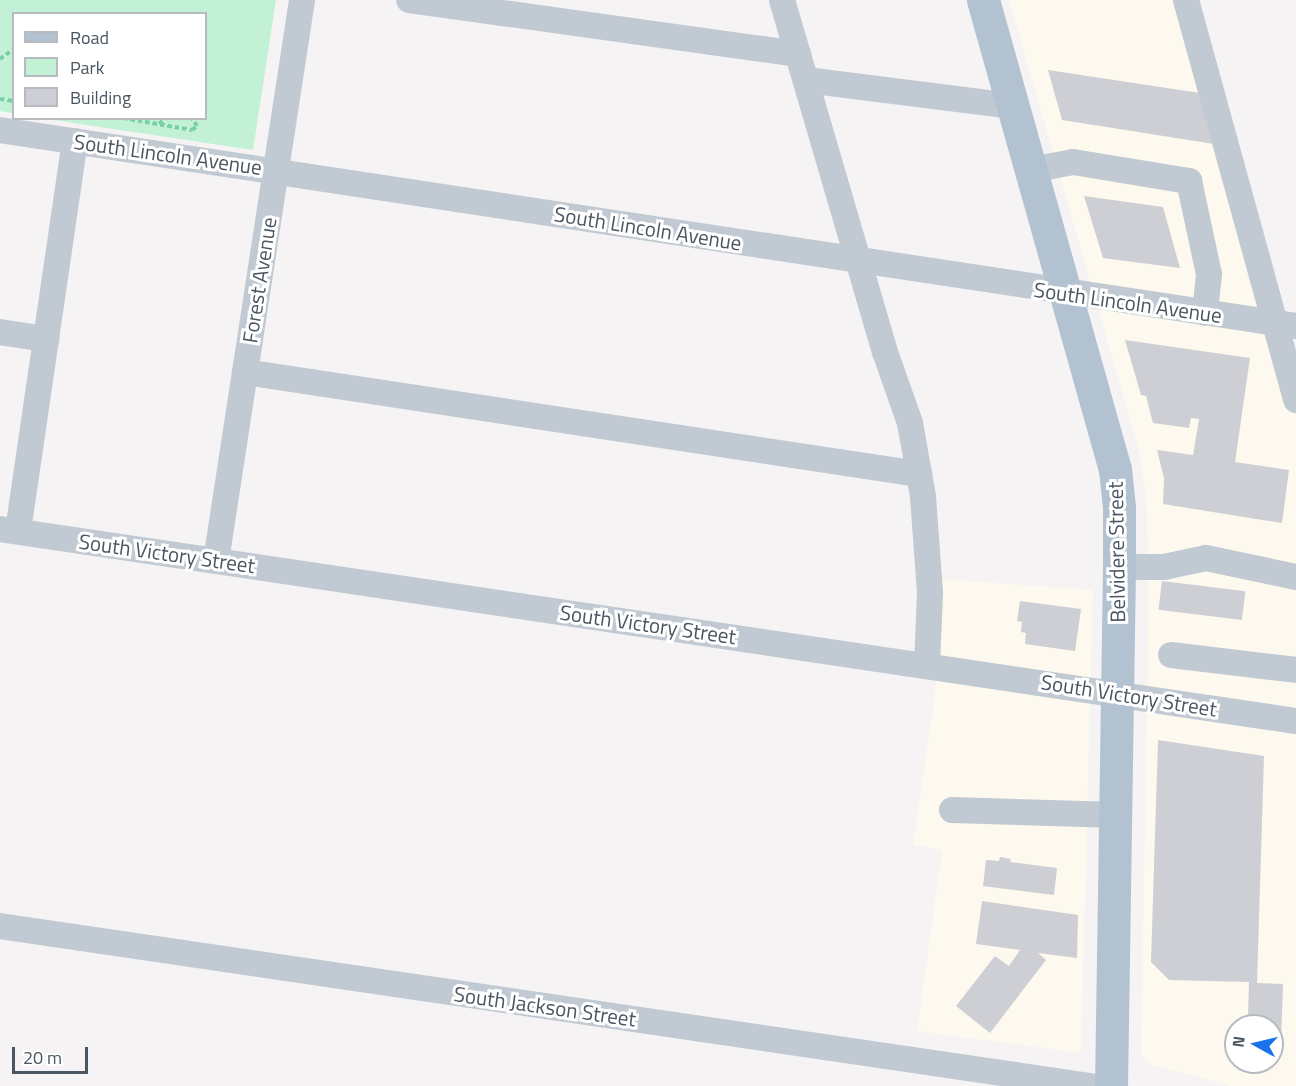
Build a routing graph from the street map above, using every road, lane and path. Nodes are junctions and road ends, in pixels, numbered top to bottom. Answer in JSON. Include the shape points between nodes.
{"nodes":[{"id":1,"x":302,"y":0,"type":"edge"},
{"id":2,"x":409,"y":0,"type":"edge"},
{"id":3,"x":782,"y":0,"type":"edge"},
{"id":4,"x":983,"y":0,"type":"edge"},
{"id":5,"x":1186,"y":0,"type":"edge"},
{"id":6,"x":798,"y":54,"type":"junction"},
{"id":7,"x":806,"y":80,"type":"junction"},
{"id":8,"x":1013,"y":106,"type":"junction"},
{"id":9,"x":133,"y":120,"type":"edge"},
{"id":10,"x":160,"y":120,"type":"edge"},
{"id":11,"x":164,"y":120,"type":"edge"},
{"id":12,"x":193,"y":120,"type":"edge"},
{"id":13,"x":159,"y":125,"type":"junction"},
{"id":14,"x":0,"y":130,"type":"edge"},
{"id":15,"x":75,"y":141,"type":"junction"},
{"id":16,"x":276,"y":170,"type":"junction"},
{"id":17,"x":1032,"y":170,"type":"junction"},
{"id":18,"x":860,"y":261,"type":"junction"},
{"id":19,"x":1066,"y":292,"type":"junction"},
{"id":20,"x":1205,"y":313,"type":"junction"},
{"id":21,"x":1286,"y":325,"type":"edge"},
{"id":22,"x":0,"y":332,"type":"edge"},
{"id":23,"x":46,"y":339,"type":"junction"},
{"id":24,"x":245,"y":372,"type":"junction"},
{"id":25,"x":1296,"y":400,"type":"edge"},
{"id":26,"x":919,"y":474,"type":"junction"},
{"id":27,"x":9,"y":530,"type":"edge"},
{"id":28,"x":216,"y":561,"type":"junction"},
{"id":29,"x":1119,"y":567,"type":"junction"},
{"id":30,"x":1296,"y":577,"type":"edge"},
{"id":31,"x":1171,"y":655,"type":"dead end"},
{"id":32,"x":927,"y":665,"type":"junction"},
{"id":33,"x":1296,"y":670,"type":"edge"},
{"id":34,"x":1116,"y":693,"type":"junction"},
{"id":35,"x":1296,"y":721,"type":"edge"},
{"id":36,"x":952,"y":810,"type":"dead end"},
{"id":37,"x":1117,"y":815,"type":"junction"},
{"id":38,"x":0,"y":926,"type":"edge"},
{"id":39,"x":1090,"y":1086,"type":"edge"},
{"id":40,"x":1111,"y":1086,"type":"edge"}],
"edges":[{"from":1,"to":16,"type":"street","name":"Forest Avenue"},
{"from":2,"to":6,"type":"street"},
{"from":3,"to":6,"type":"street"},
{"from":4,"to":8,"type":"main road","name":"Belvidere Street"},
{"from":5,"to":21,"type":"street"},
{"from":6,"to":7,"type":"street"},
{"from":7,"to":8,"type":"street"},
{"from":7,"to":18,"type":"street"},
{"from":8,"to":17,"type":"main road","name":"Belvidere Street"},
{"from":9,"to":13,"type":"path"},
{"from":10,"to":13,"type":"path"},
{"from":11,"to":13,"type":"path"},
{"from":12,"to":13,"type":"path","via":[[196,126],[192,130]]},
{"from":14,"to":15,"type":"street","name":"South Lincoln Avenue"},
{"from":15,"to":16,"type":"street","name":"South Lincoln Avenue"},
{"from":15,"to":23,"type":"street"},
{"from":16,"to":18,"type":"street","name":"South Lincoln Avenue"},
{"from":16,"to":24,"type":"street","name":"Forest Avenue"},
{"from":17,"to":19,"type":"main road","name":"Belvidere Street"},
{"from":17,"to":20,"type":"street","via":[[1073,162],[1189,181],[1209,274]]},
{"from":18,"to":19,"type":"street","name":"South Lincoln Avenue"},
{"from":18,"to":26,"type":"street","via":[[910,423]]},
{"from":19,"to":20,"type":"street","name":"South Lincoln Avenue"},
{"from":19,"to":29,"type":"main road","name":"Belvidere Street","via":[[1115,469]]},
{"from":20,"to":21,"type":"street","name":"South Lincoln Avenue"},
{"from":21,"to":25,"type":"street"},
{"from":22,"to":23,"type":"street"},
{"from":23,"to":27,"type":"street"},
{"from":24,"to":26,"type":"street"},
{"from":24,"to":28,"type":"street","name":"Forest Avenue"},
{"from":26,"to":32,"type":"street","via":[[930,593]]},
{"from":27,"to":28,"type":"street","name":"South Victory Street"},
{"from":28,"to":32,"type":"street","name":"South Victory Street"},
{"from":29,"to":30,"type":"street","via":[[1164,567],[1206,558]]},
{"from":29,"to":34,"type":"main road","name":"Belvidere Street"},
{"from":31,"to":33,"type":"street"},
{"from":32,"to":34,"type":"street","name":"South Victory Street"},
{"from":34,"to":35,"type":"street","name":"South Victory Street"},
{"from":34,"to":37,"type":"main road","name":"Belvidere Street"},
{"from":36,"to":37,"type":"street"},
{"from":37,"to":40,"type":"main road","name":"Belvidere Street"},
{"from":38,"to":39,"type":"street","name":"South Jackson Street"}]}
